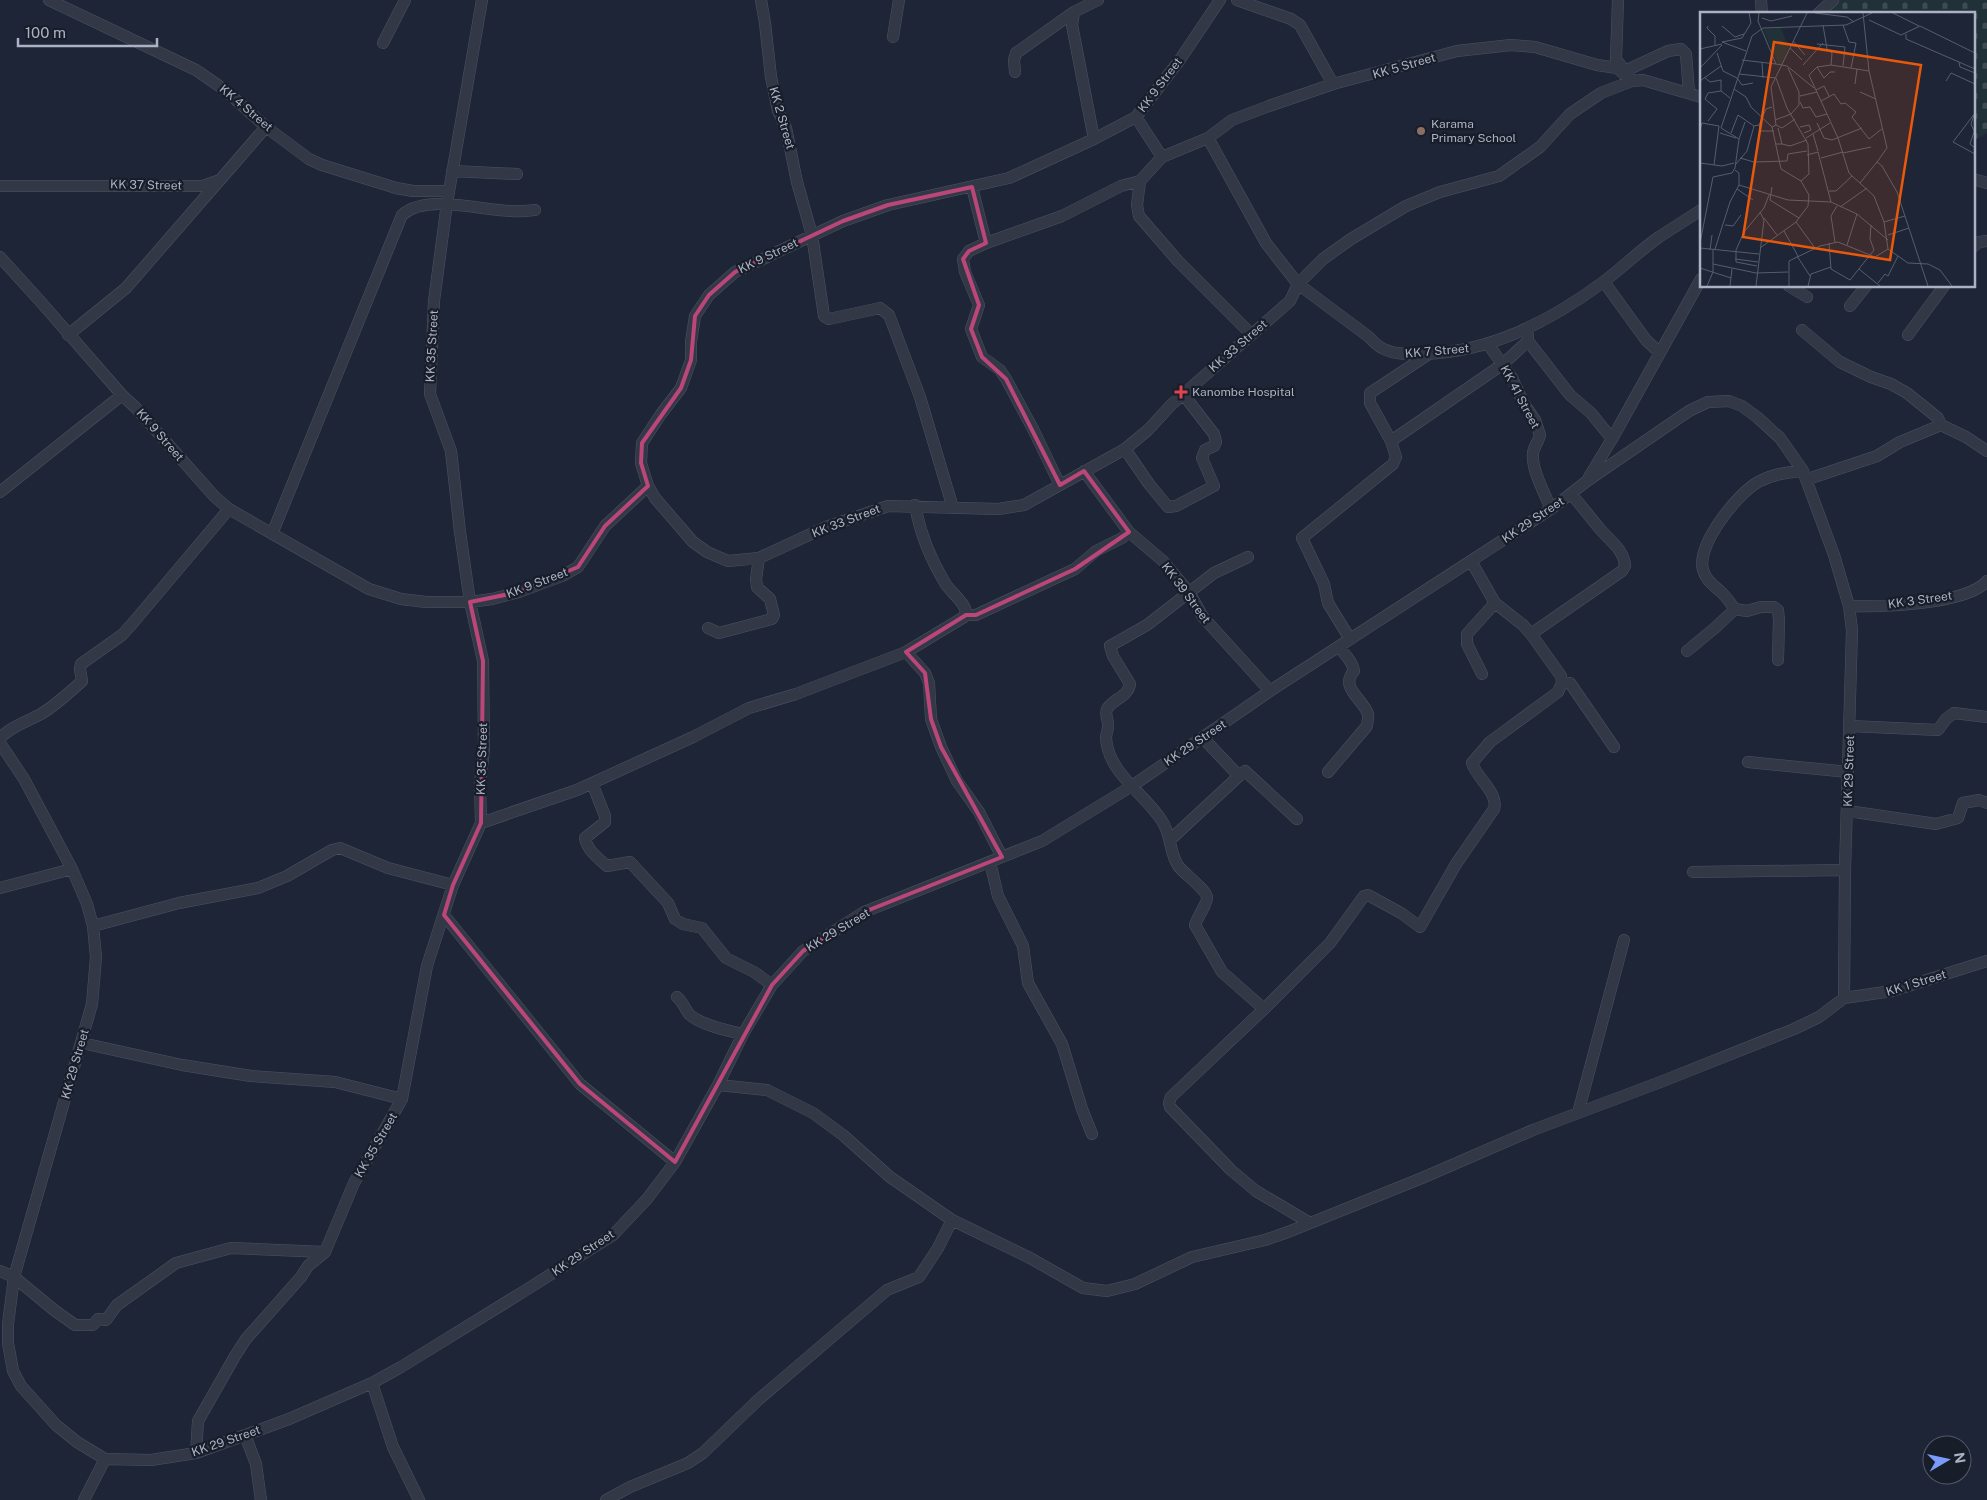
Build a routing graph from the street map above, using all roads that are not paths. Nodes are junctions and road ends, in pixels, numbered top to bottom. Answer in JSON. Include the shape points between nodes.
{"nodes":[{"id":1,"x":49,"y":0,"type":"edge"},
{"id":2,"x":405,"y":0,"type":"edge"},
{"id":3,"x":482,"y":0,"type":"edge"},
{"id":4,"x":761,"y":0,"type":"edge"},
{"id":5,"x":898,"y":0,"type":"edge"},
{"id":6,"x":1098,"y":0,"type":"edge"},
{"id":7,"x":1220,"y":0,"type":"edge"},
{"id":8,"x":1237,"y":0,"type":"edge"},
{"id":9,"x":1618,"y":0,"type":"edge"},
{"id":10,"x":1833,"y":0,"type":"edge"},
{"id":11,"x":1074,"y":12,"type":"junction"},
{"id":12,"x":1820,"y":12,"type":"edge"},
{"id":13,"x":893,"y":37,"type":"dead end"},
{"id":14,"x":383,"y":44,"type":"dead end"},
{"id":15,"x":1015,"y":72,"type":"dead end"},
{"id":16,"x":1629,"y":76,"type":"junction"},
{"id":17,"x":1333,"y":84,"type":"junction"},
{"id":18,"x":1689,"y":93,"type":"junction"},
{"id":19,"x":1700,"y":97,"type":"edge"},
{"id":20,"x":1136,"y":116,"type":"junction"},
{"id":21,"x":266,"y":127,"type":"junction"},
{"id":22,"x":1208,"y":138,"type":"junction"},
{"id":23,"x":1094,"y":139,"type":"junction"},
{"id":24,"x":1162,"y":157,"type":"junction"},
{"id":25,"x":452,"y":171,"type":"junction"},
{"id":26,"x":517,"y":174,"type":"dead end"},
{"id":27,"x":1974,"y":178,"type":"edge"},
{"id":28,"x":220,"y":180,"type":"junction"},
{"id":29,"x":1140,"y":180,"type":"junction"},
{"id":30,"x":1987,"y":183,"type":"edge"},
{"id":31,"x":0,"y":186,"type":"edge"},
{"id":32,"x":972,"y":187,"type":"junction"},
{"id":33,"x":449,"y":191,"type":"junction"},
{"id":34,"x":447,"y":203,"type":"junction"},
{"id":35,"x":535,"y":210,"type":"dead end"},
{"id":36,"x":1700,"y":211,"type":"edge"},
{"id":37,"x":812,"y":235,"type":"junction"},
{"id":38,"x":1987,"y":241,"type":"edge"},
{"id":39,"x":986,"y":243,"type":"junction"},
{"id":40,"x":1974,"y":246,"type":"edge"},
{"id":41,"x":0,"y":257,"type":"edge"},
{"id":42,"x":1700,"y":281,"type":"edge"},
{"id":43,"x":1604,"y":282,"type":"junction"},
{"id":44,"x":1298,"y":284,"type":"junction"},
{"id":45,"x":1793,"y":288,"type":"edge"},
{"id":46,"x":1864,"y":288,"type":"edge"},
{"id":47,"x":1942,"y":288,"type":"edge"},
{"id":48,"x":1807,"y":296,"type":"dead end"},
{"id":49,"x":1850,"y":306,"type":"dead end"},
{"id":50,"x":1529,"y":328,"type":"junction"},
{"id":51,"x":1802,"y":330,"type":"dead end"},
{"id":52,"x":1251,"y":334,"type":"junction"},
{"id":53,"x":1908,"y":334,"type":"dead end"},
{"id":54,"x":68,"y":335,"type":"junction"},
{"id":55,"x":1528,"y":341,"type":"junction"},
{"id":56,"x":1488,"y":344,"type":"junction"},
{"id":57,"x":1660,"y":353,"type":"junction"},
{"id":58,"x":1429,"y":354,"type":"junction"},
{"id":59,"x":1503,"y":364,"type":"junction"},
{"id":60,"x":1183,"y":394,"type":"junction"},
{"id":61,"x":122,"y":395,"type":"junction"},
{"id":62,"x":1940,"y":425,"type":"junction"},
{"id":63,"x":1612,"y":439,"type":"junction"},
{"id":64,"x":1391,"y":441,"type":"junction"},
{"id":65,"x":1125,"y":449,"type":"junction"},
{"id":66,"x":1987,"y":451,"type":"edge"},
{"id":67,"x":1084,"y":471,"type":"junction"},
{"id":68,"x":1806,"y":475,"type":"junction"},
{"id":69,"x":1587,"y":480,"type":"junction"},
{"id":70,"x":1060,"y":485,"type":"junction"},
{"id":71,"x":648,"y":486,"type":"junction"},
{"id":72,"x":0,"y":492,"type":"edge"},
{"id":73,"x":1571,"y":494,"type":"junction"},
{"id":74,"x":916,"y":505,"type":"junction"},
{"id":75,"x":953,"y":508,"type":"junction"},
{"id":76,"x":229,"y":509,"type":"junction"},
{"id":77,"x":1551,"y":509,"type":"junction"},
{"id":78,"x":1129,"y":532,"type":"junction"},
{"id":79,"x":272,"y":534,"type":"junction"},
{"id":80,"x":1248,"y":557,"type":"dead end"},
{"id":81,"x":759,"y":558,"type":"junction"},
{"id":82,"x":1471,"y":562,"type":"junction"},
{"id":83,"x":1987,"y":581,"type":"edge"},
{"id":84,"x":1189,"y":592,"type":"junction"},
{"id":85,"x":470,"y":602,"type":"junction"},
{"id":86,"x":1494,"y":603,"type":"junction"},
{"id":87,"x":1849,"y":606,"type":"junction"},
{"id":88,"x":1735,"y":608,"type":"junction"},
{"id":89,"x":966,"y":615,"type":"junction"},
{"id":90,"x":708,"y":628,"type":"dead end"},
{"id":91,"x":1531,"y":634,"type":"junction"},
{"id":92,"x":1350,"y":639,"type":"junction"},
{"id":93,"x":1338,"y":647,"type":"junction"},
{"id":94,"x":1687,"y":651,"type":"dead end"},
{"id":95,"x":906,"y":652,"type":"junction"},
{"id":96,"x":1778,"y":660,"type":"dead end"},
{"id":97,"x":1482,"y":674,"type":"dead end"},
{"id":98,"x":1562,"y":683,"type":"junction"},
{"id":99,"x":1270,"y":692,"type":"junction"},
{"id":100,"x":1987,"y":717,"type":"edge"},
{"id":101,"x":1850,"y":726,"type":"junction"},
{"id":102,"x":0,"y":738,"type":"edge"},
{"id":103,"x":1203,"y":738,"type":"junction"},
{"id":104,"x":0,"y":743,"type":"edge"},
{"id":105,"x":1614,"y":747,"type":"dead end"},
{"id":106,"x":1748,"y":762,"type":"dead end"},
{"id":107,"x":1328,"y":772,"type":"dead end"},
{"id":108,"x":1848,"y":772,"type":"junction"},
{"id":109,"x":1239,"y":776,"type":"junction"},
{"id":110,"x":592,"y":784,"type":"junction"},
{"id":111,"x":1132,"y":786,"type":"junction"},
{"id":112,"x":1987,"y":803,"type":"edge"},
{"id":113,"x":1848,"y":811,"type":"junction"},
{"id":114,"x":1298,"y":818,"type":"dead end"},
{"id":115,"x":481,"y":822,"type":"junction"},
{"id":116,"x":1170,"y":839,"type":"junction"},
{"id":117,"x":1002,"y":857,"type":"junction"},
{"id":118,"x":990,"y":862,"type":"junction"},
{"id":119,"x":72,"y":869,"type":"junction"},
{"id":120,"x":1845,"y":870,"type":"junction"},
{"id":121,"x":1693,"y":872,"type":"dead end"},
{"id":122,"x":453,"y":885,"type":"junction"},
{"id":123,"x":0,"y":888,"type":"edge"},
{"id":124,"x":444,"y":915,"type":"junction"},
{"id":125,"x":93,"y":926,"type":"junction"},
{"id":126,"x":1624,"y":940,"type":"dead end"},
{"id":127,"x":1987,"y":961,"type":"edge"},
{"id":128,"x":772,"y":985,"type":"junction"},
{"id":129,"x":677,"y":997,"type":"dead end"},
{"id":130,"x":1844,"y":998,"type":"junction"},
{"id":131,"x":1264,"y":1009,"type":"junction"},
{"id":132,"x":743,"y":1034,"type":"junction"},
{"id":133,"x":82,"y":1043,"type":"junction"},
{"id":134,"x":718,"y":1085,"type":"junction"},
{"id":135,"x":402,"y":1099,"type":"junction"},
{"id":136,"x":1578,"y":1113,"type":"junction"},
{"id":137,"x":1092,"y":1134,"type":"dead end"},
{"id":138,"x":674,"y":1162,"type":"junction"},
{"id":139,"x":952,"y":1220,"type":"junction"},
{"id":140,"x":1310,"y":1223,"type":"junction"},
{"id":141,"x":325,"y":1252,"type":"junction"},
{"id":142,"x":0,"y":1271,"type":"edge"},
{"id":143,"x":14,"y":1277,"type":"junction"},
{"id":144,"x":372,"y":1383,"type":"junction"},
{"id":145,"x":245,"y":1435,"type":"junction"},
{"id":146,"x":196,"y":1453,"type":"junction"},
{"id":147,"x":105,"y":1459,"type":"junction"},
{"id":148,"x":84,"y":1500,"type":"edge"},
{"id":149,"x":261,"y":1500,"type":"edge"},
{"id":150,"x":419,"y":1500,"type":"edge"},
{"id":151,"x":606,"y":1500,"type":"edge"}],
"edges":[{"from":1,"to":21,"type":"street","name":"KK 4 Street","via":[[196,70],[225,90]]},
{"from":2,"to":14,"type":"street"},
{"from":3,"to":25,"type":"street","name":"KK 35 Street"},
{"from":4,"to":37,"type":"street","name":"KK 2 Street","via":[[778,111],[786,128]]},
{"from":5,"to":13,"type":"street"},
{"from":6,"to":11,"type":"street"},
{"from":7,"to":20,"type":"street","name":"KK 9 Street","via":[[1179,61]]},
{"from":8,"to":17,"type":"street","via":[[1300,25]]},
{"from":9,"to":16,"type":"street","via":[[1616,59]]},
{"from":10,"to":12,"type":"street"},
{"from":11,"to":15,"type":"street","via":[[1016,53]]},
{"from":11,"to":23,"type":"street","via":[[1072,25]]},
{"from":16,"to":17,"type":"street","name":"KK 5 Street","via":[[1617,68],[1535,47],[1511,45],[1457,51]]},
{"from":16,"to":18,"type":"street","name":"KK 5 Street"},
{"from":16,"to":18,"type":"street","name":"KK 33 Street","via":[[1668,51],[1681,49],[1686,54]]},
{"from":16,"to":44,"type":"street","name":"KK 33 Street","via":[[1570,114],[1540,147],[1500,176],[1440,192],[1406,206],[1323,259]]},
{"from":17,"to":22,"type":"street","name":"KK 5 Street","via":[[1232,120]]},
{"from":18,"to":19,"type":"street","name":"KK 5 Street"},
{"from":20,"to":23,"type":"street","name":"KK 9 Street"},
{"from":20,"to":24,"type":"street"},
{"from":21,"to":28,"type":"street"},
{"from":21,"to":33,"type":"street","name":"KK 4 Street","via":[[322,165],[396,188]]},
{"from":22,"to":24,"type":"street","name":"KK 5 Street"},
{"from":22,"to":44,"type":"street","name":"KK 7 Street","via":[[1266,243]]},
{"from":23,"to":32,"type":"street","name":"KK 9 Street","via":[[1009,178]]},
{"from":24,"to":29,"type":"street"},
{"from":25,"to":26,"type":"street"},
{"from":25,"to":33,"type":"street","name":"KK 35 Street"},
{"from":27,"to":30,"type":"street"},
{"from":28,"to":31,"type":"street","name":"KK 37 Street","via":[[196,186]]},
{"from":28,"to":54,"type":"street","via":[[126,288]]},
{"from":29,"to":39,"type":"street","via":[[1121,186],[1062,216]]},
{"from":29,"to":52,"type":"street","via":[[1139,216],[1178,261]]},
{"from":32,"to":37,"type":"street","name":"KK 9 Street","via":[[888,205],[843,220]]},
{"from":32,"to":39,"type":"street"},
{"from":33,"to":34,"type":"street","name":"KK 35 Street"},
{"from":34,"to":35,"type":"street","via":[[512,211]]},
{"from":34,"to":79,"type":"street","via":[[412,208],[402,215]]},
{"from":34,"to":85,"type":"street","name":"KK 35 Street","via":[[434,301],[430,394],[451,451]]},
{"from":36,"to":43,"type":"street","name":"KK 7 Street","via":[[1659,238]]},
{"from":37,"to":71,"type":"street","name":"KK 9 Street","via":[[735,272],[709,295],[695,316],[691,360],[681,388],[642,443],[640,462]]},
{"from":37,"to":75,"type":"street","name":"KK 2 Street","via":[[824,316],[880,308],[889,315],[920,397]]},
{"from":38,"to":40,"type":"street"},
{"from":39,"to":70,"type":"street","via":[[969,251],[963,260],[979,305],[971,329],[982,357],[1000,370],[1006,379]]},
{"from":41,"to":54,"type":"street","name":"KK 9 Street"},
{"from":42,"to":57,"type":"street"},
{"from":43,"to":50,"type":"street","name":"KK 7 Street"},
{"from":43,"to":57,"type":"street","via":[[1646,340]]},
{"from":44,"to":52,"type":"street","name":"KK 33 Street","via":[[1290,301]]},
{"from":44,"to":58,"type":"street","name":"KK 7 Street","via":[[1369,337],[1378,348],[1399,354]]},
{"from":45,"to":48,"type":"street"},
{"from":46,"to":49,"type":"street"},
{"from":47,"to":53,"type":"street"},
{"from":50,"to":55,"type":"street"},
{"from":50,"to":56,"type":"street","name":"KK 7 Street"},
{"from":51,"to":62,"type":"street","via":[[1840,362],[1907,393],[1938,418]]},
{"from":52,"to":60,"type":"street","name":"KK 33 Street"},
{"from":54,"to":61,"type":"street","name":"KK 9 Street"},
{"from":55,"to":59,"type":"street"},
{"from":55,"to":63,"type":"street","via":[[1570,395],[1591,413]]},
{"from":56,"to":58,"type":"street","name":"KK 7 Street"},
{"from":56,"to":59,"type":"street","name":"KK 41 Street"},
{"from":57,"to":63,"type":"street"},
{"from":58,"to":64,"type":"street","via":[[1370,393],[1370,403]]},
{"from":59,"to":64,"type":"street"},
{"from":59,"to":77,"type":"street","name":"KK 41 Street","via":[[1540,434],[1533,462]]},
{"from":60,"to":65,"type":"street","name":"KK 33 Street"},
{"from":60,"to":65,"type":"street","via":[[1214,434],[1214,446],[1205,450],[1202,458],[1214,486],[1185,502],[1168,507]]},
{"from":61,"to":72,"type":"street"},
{"from":61,"to":76,"type":"street","name":"KK 9 Street"},
{"from":62,"to":66,"type":"street"},
{"from":62,"to":68,"type":"street","via":[[1877,456]]},
{"from":63,"to":69,"type":"street"},
{"from":64,"to":92,"type":"street","via":[[1396,457],[1393,464],[1302,538],[1322,580],[1328,603]]},
{"from":65,"to":67,"type":"street","name":"KK 33 Street"},
{"from":67,"to":70,"type":"street","name":"KK 33 Street"},
{"from":67,"to":78,"type":"street","name":"KK 39 Street"},
{"from":68,"to":69,"type":"street","name":"KK 29 Street","via":[[1780,438],[1757,417],[1729,401],[1712,401],[1689,411]]},
{"from":68,"to":87,"type":"street","name":"KK 29 Street"},
{"from":68,"to":88,"type":"street","via":[[1775,474],[1751,486],[1712,534],[1702,559],[1702,568],[1708,581]]},
{"from":69,"to":73,"type":"street","name":"KK 29 Street"},
{"from":70,"to":75,"type":"street","name":"KK 33 Street","via":[[1024,505],[998,509]]},
{"from":71,"to":81,"type":"street","name":"KK 33 Street","via":[[693,542],[707,552],[728,561]]},
{"from":71,"to":85,"type":"street","name":"KK 9 Street","via":[[605,526],[578,567],[519,592]]},
{"from":73,"to":77,"type":"street","name":"KK 29 Street"},
{"from":73,"to":91,"type":"street","via":[[1612,541],[1625,566]]},
{"from":74,"to":75,"type":"street","name":"KK 33 Street"},
{"from":74,"to":81,"type":"street","name":"KK 33 Street","via":[[888,506],[854,517]]},
{"from":74,"to":89,"type":"street","via":[[926,545],[946,585],[965,606]]},
{"from":76,"to":79,"type":"street","name":"KK 9 Street"},
{"from":76,"to":102,"type":"street","via":[[122,635],[81,664],[82,681],[57,703]]},
{"from":77,"to":82,"type":"street","name":"KK 29 Street"},
{"from":78,"to":84,"type":"street","name":"KK 39 Street","via":[[1163,561]]},
{"from":78,"to":89,"type":"street","via":[[1096,551],[1075,569],[976,615]]},
{"from":79,"to":85,"type":"street","name":"KK 9 Street","via":[[370,589],[402,599]]},
{"from":80,"to":84,"type":"street","via":[[1214,573]]},
{"from":81,"to":90,"type":"street","via":[[757,587],[770,599],[772,619],[719,634]]},
{"from":82,"to":86,"type":"street"},
{"from":82,"to":92,"type":"street","name":"KK 29 Street"},
{"from":83,"to":87,"type":"street","name":"KK 3 Street","via":[[1968,592],[1938,600],[1873,607]]},
{"from":84,"to":99,"type":"street","name":"KK 39 Street","via":[[1203,617]]},
{"from":84,"to":111,"type":"street","via":[[1147,625],[1110,646],[1130,684],[1129,690],[1106,711],[1107,746],[1109,754]]},
{"from":85,"to":115,"type":"street","name":"KK 35 Street","via":[[483,662]]},
{"from":86,"to":91,"type":"street"},
{"from":86,"to":97,"type":"street","via":[[1467,634],[1467,644]]},
{"from":87,"to":101,"type":"street","name":"KK 29 Street","via":[[1852,630]]},
{"from":88,"to":94,"type":"street"},
{"from":88,"to":96,"type":"street","via":[[1747,611],[1774,607],[1778,610]]},
{"from":89,"to":95,"type":"street"},
{"from":91,"to":98,"type":"street","via":[[1561,676]]},
{"from":92,"to":93,"type":"street","name":"KK 29 Street"},
{"from":93,"to":99,"type":"street","name":"KK 29 Street"},
{"from":93,"to":107,"type":"street","via":[[1353,667],[1349,684],[1368,718],[1367,726]]},
{"from":95,"to":110,"type":"street","via":[[796,694],[749,708]]},
{"from":95,"to":117,"type":"street","via":[[926,673],[931,719],[940,747]]},
{"from":98,"to":105,"type":"street","via":[[1570,683]]},
{"from":98,"to":131,"type":"street","via":[[1558,692],[1490,742],[1472,764],[1492,794],[1494,809],[1456,864],[1420,927],[1402,913],[1368,895],[1364,896],[1330,943]]},
{"from":99,"to":103,"type":"street","name":"KK 29 Street"},
{"from":100,"to":101,"type":"street","via":[[1954,713],[1938,730]]},
{"from":101,"to":108,"type":"street","name":"KK 29 Street"},
{"from":103,"to":109,"type":"street"},
{"from":103,"to":111,"type":"street","name":"KK 29 Street"},
{"from":104,"to":119,"type":"street","name":"KK 29 Street"},
{"from":106,"to":108,"type":"street"},
{"from":108,"to":113,"type":"street","name":"KK 29 Street"},
{"from":109,"to":114,"type":"street","via":[[1245,771]]},
{"from":109,"to":116,"type":"street"},
{"from":110,"to":115,"type":"street"},
{"from":110,"to":128,"type":"street","via":[[605,816],[605,822],[585,838],[596,856],[608,866],[630,862],[668,903],[675,919],[702,928],[726,958]]},
{"from":111,"to":116,"type":"street","via":[[1164,823]]},
{"from":111,"to":117,"type":"street","name":"KK 29 Street","via":[[1042,840]]},
{"from":112,"to":113,"type":"street","via":[[1979,800],[1964,803],[1958,818],[1936,824]]},
{"from":113,"to":120,"type":"street","name":"KK 29 Street"},
{"from":115,"to":122,"type":"street","name":"KK 35 Street"},
{"from":116,"to":131,"type":"street","via":[[1178,865],[1207,897],[1194,925],[1222,972]]},
{"from":117,"to":118,"type":"street","name":"KK 29 Street"},
{"from":118,"to":128,"type":"street","name":"KK 29 Street","via":[[864,912],[803,951]]},
{"from":118,"to":137,"type":"street","via":[[998,896],[1023,946],[1028,983],[1062,1044]]},
{"from":119,"to":123,"type":"street"},
{"from":119,"to":125,"type":"street","name":"KK 29 Street"},
{"from":120,"to":121,"type":"street"},
{"from":120,"to":130,"type":"street","name":"KK 29 Street"},
{"from":122,"to":124,"type":"street","name":"KK 35 Street"},
{"from":122,"to":125,"type":"street","via":[[388,868],[340,848],[258,888],[179,903]]},
{"from":124,"to":135,"type":"street","name":"KK 35 Street","via":[[427,966]]},
{"from":124,"to":138,"type":"street","via":[[580,1084]]},
{"from":125,"to":133,"type":"street","name":"KK 29 Street","via":[[95,982]]},
{"from":126,"to":136,"type":"street"},
{"from":127,"to":130,"type":"street","name":"KK 1 Street","via":[[1892,991]]},
{"from":128,"to":132,"type":"street","name":"KK 29 Street"},
{"from":129,"to":132,"type":"street","via":[[696,1018]]},
{"from":130,"to":136,"type":"street","via":[[1794,1029]]},
{"from":131,"to":140,"type":"street","via":[[1171,1097],[1169,1103],[1231,1170],[1256,1191]]},
{"from":132,"to":134,"type":"street","name":"KK 29 Street"},
{"from":133,"to":135,"type":"street","via":[[250,1076],[335,1082]]},
{"from":133,"to":143,"type":"street","name":"KK 29 Street"},
{"from":134,"to":138,"type":"street","name":"KK 29 Street"},
{"from":134,"to":139,"type":"street","via":[[767,1090],[813,1113],[890,1177]]},
{"from":135,"to":141,"type":"street","name":"KK 35 Street","via":[[354,1183]]},
{"from":136,"to":140,"type":"street"},
{"from":138,"to":144,"type":"street","name":"KK 29 Street","via":[[647,1199],[613,1235]]},
{"from":139,"to":140,"type":"street","via":[[1083,1288],[1107,1291],[1135,1284],[1192,1257],[1265,1240]]},
{"from":139,"to":151,"type":"street","via":[[919,1277],[887,1290],[758,1400],[703,1453]]},
{"from":141,"to":143,"type":"street","via":[[231,1248],[176,1263],[117,1305],[106,1320],[98,1319],[93,1325],[83,1326],[54,1310]]},
{"from":141,"to":146,"type":"street","name":"KK 35 Street","via":[[308,1266],[246,1339],[198,1420]]},
{"from":142,"to":143,"type":"street"},
{"from":143,"to":147,"type":"street","name":"KK 29 Street","via":[[8,1324],[13,1371],[21,1386],[56,1426]]},
{"from":144,"to":145,"type":"street","name":"KK 29 Street"},
{"from":144,"to":150,"type":"street","via":[[393,1447]]},
{"from":145,"to":146,"type":"street","name":"KK 29 Street"},
{"from":145,"to":149,"type":"street","via":[[256,1464]]},
{"from":146,"to":147,"type":"street","name":"KK 29 Street","via":[[151,1460]]},
{"from":147,"to":148,"type":"street"}]}
